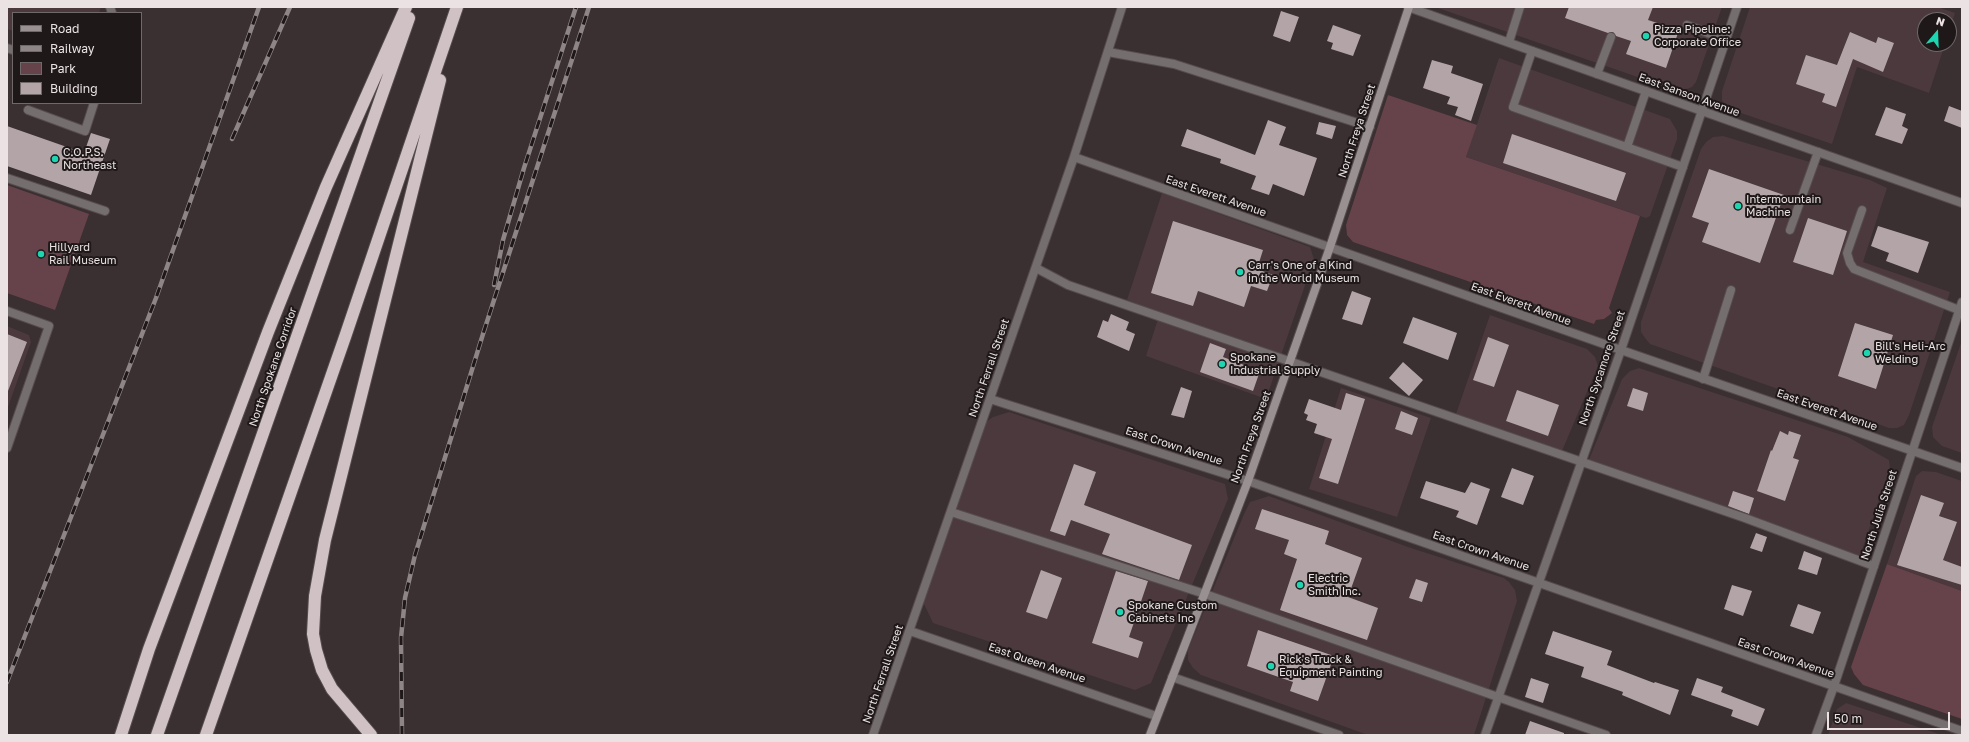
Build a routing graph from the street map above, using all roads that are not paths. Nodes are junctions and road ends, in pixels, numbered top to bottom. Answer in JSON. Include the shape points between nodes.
{"nodes":[{"id":1,"x":406,"y":7,"type":"edge"},
{"id":2,"x":413,"y":7,"type":"edge"},
{"id":3,"x":458,"y":7,"type":"edge"},
{"id":4,"x":1122,"y":7,"type":"edge"},
{"id":5,"x":1409,"y":7,"type":"edge"},
{"id":6,"x":1520,"y":7,"type":"edge"},
{"id":7,"x":1737,"y":7,"type":"edge"},
{"id":8,"x":1687,"y":25,"type":"dead end"},
{"id":9,"x":1611,"y":37,"type":"dead end"},
{"id":10,"x":1726,"y":40,"type":"junction"},
{"id":11,"x":1509,"y":42,"type":"junction"},
{"id":12,"x":1532,"y":51,"type":"junction"},
{"id":13,"x":1108,"y":52,"type":"junction"},
{"id":14,"x":1597,"y":74,"type":"junction"},
{"id":15,"x":1646,"y":91,"type":"junction"},
{"id":16,"x":94,"y":104,"type":"edge"},
{"id":17,"x":28,"y":110,"type":"dead end"},
{"id":18,"x":1702,"y":111,"type":"junction"},
{"id":19,"x":1370,"y":127,"type":"junction"},
{"id":20,"x":1627,"y":147,"type":"junction"},
{"id":21,"x":1818,"y":152,"type":"junction"},
{"id":22,"x":1074,"y":157,"type":"junction"},
{"id":23,"x":1683,"y":167,"type":"junction"},
{"id":24,"x":7,"y":178,"type":"edge"},
{"id":25,"x":1962,"y":203,"type":"edge"},
{"id":26,"x":1862,"y":210,"type":"dead end"},
{"id":27,"x":105,"y":211,"type":"dead end"},
{"id":28,"x":1790,"y":230,"type":"dead end"},
{"id":29,"x":1330,"y":248,"type":"junction"},
{"id":30,"x":1036,"y":268,"type":"junction"},
{"id":31,"x":1731,"y":290,"type":"dead end"},
{"id":32,"x":1961,"y":306,"type":"edge"},
{"id":33,"x":7,"y":311,"type":"edge"},
{"id":34,"x":1621,"y":350,"type":"junction"},
{"id":35,"x":1290,"y":362,"type":"junction"},
{"id":36,"x":1703,"y":379,"type":"junction"},
{"id":37,"x":990,"y":399,"type":"junction"},
{"id":38,"x":8,"y":442,"type":"edge"},
{"id":39,"x":1912,"y":451,"type":"junction"},
{"id":40,"x":1581,"y":462,"type":"junction"},
{"id":41,"x":1962,"y":468,"type":"edge"},
{"id":42,"x":1248,"y":481,"type":"junction"},
{"id":43,"x":951,"y":512,"type":"junction"},
{"id":44,"x":1874,"y":566,"type":"junction"},
{"id":45,"x":1537,"y":583,"type":"junction"},
{"id":46,"x":1205,"y":594,"type":"junction"},
{"id":47,"x":910,"y":631,"type":"junction"},
{"id":48,"x":1172,"y":677,"type":"junction"},
{"id":49,"x":1834,"y":686,"type":"junction"},
{"id":50,"x":1498,"y":697,"type":"junction"},
{"id":51,"x":1156,"y":716,"type":"junction"},
{"id":52,"x":1962,"y":731,"type":"edge"},
{"id":53,"x":121,"y":735,"type":"edge"},
{"id":54,"x":157,"y":735,"type":"edge"},
{"id":55,"x":206,"y":735,"type":"edge"},
{"id":56,"x":371,"y":735,"type":"edge"},
{"id":57,"x":873,"y":735,"type":"edge"},
{"id":58,"x":1150,"y":735,"type":"edge"},
{"id":59,"x":1339,"y":735,"type":"edge"},
{"id":60,"x":1485,"y":735,"type":"edge"},
{"id":61,"x":1606,"y":735,"type":"edge"},
{"id":62,"x":1816,"y":735,"type":"edge"}],
"edges":[{"from":1,"to":53,"type":"highway","via":[[326,187],[265,339],[149,649]]},
{"from":2,"to":54,"type":"highway","name":"North Spokane Corridor"},
{"from":3,"to":55,"type":"highway"},
{"from":3,"to":56,"type":"highway","via":[[338,486],[318,577],[313,617],[316,650],[322,670],[332,689]]},
{"from":4,"to":13,"type":"street","name":"North Ferrall Street"},
{"from":5,"to":11,"type":"street","name":"East Sanson Avenue"},
{"from":5,"to":19,"type":"street","name":"North Freya Street"},
{"from":6,"to":11,"type":"street"},
{"from":7,"to":10,"type":"street","name":"North Sycamore Street"},
{"from":8,"to":10,"type":"street"},
{"from":9,"to":14,"type":"street"},
{"from":10,"to":18,"type":"street","name":"North Sycamore Street"},
{"from":11,"to":12,"type":"street","name":"East Sanson Avenue"},
{"from":12,"to":14,"type":"street","name":"East Sanson Avenue"},
{"from":12,"to":20,"type":"street","via":[[1513,107]]},
{"from":13,"to":19,"type":"street","via":[[1174,64]]},
{"from":13,"to":22,"type":"street","name":"North Ferrall Street"},
{"from":14,"to":15,"type":"street","name":"East Sanson Avenue"},
{"from":15,"to":18,"type":"street","name":"East Sanson Avenue"},
{"from":15,"to":20,"type":"street"},
{"from":16,"to":17,"type":"street","via":[[85,131]]},
{"from":18,"to":21,"type":"street","name":"East Sanson Avenue"},
{"from":18,"to":23,"type":"street","name":"North Sycamore Street"},
{"from":19,"to":29,"type":"street","name":"North Freya Street"},
{"from":20,"to":23,"type":"street"},
{"from":21,"to":25,"type":"street","name":"East Sanson Avenue"},
{"from":21,"to":28,"type":"street"},
{"from":22,"to":29,"type":"street","name":"East Everett Avenue"},
{"from":22,"to":30,"type":"street","name":"North Ferrall Street"},
{"from":23,"to":34,"type":"street","name":"North Sycamore Street"},
{"from":24,"to":27,"type":"street"},
{"from":26,"to":32,"type":"street","via":[[1847,253],[1854,269]]},
{"from":29,"to":34,"type":"street","name":"East Everett Avenue"},
{"from":29,"to":35,"type":"street","name":"North Freya Street"},
{"from":30,"to":35,"type":"street","via":[[1068,285]]},
{"from":30,"to":37,"type":"street","name":"North Ferrall Street"},
{"from":31,"to":36,"type":"street"},
{"from":32,"to":39,"type":"street","name":"North Julia Street"},
{"from":33,"to":38,"type":"street","via":[[49,326]]},
{"from":34,"to":36,"type":"street","name":"East Everett Avenue"},
{"from":34,"to":40,"type":"street","name":"North Sycamore Street"},
{"from":35,"to":40,"type":"street"},
{"from":35,"to":42,"type":"street","name":"North Freya Street"},
{"from":36,"to":39,"type":"street","name":"East Everett Avenue"},
{"from":37,"to":42,"type":"street","name":"East Crown Avenue"},
{"from":37,"to":43,"type":"street","name":"North Ferrall Street"},
{"from":39,"to":41,"type":"street","name":"East Everett Avenue"},
{"from":39,"to":44,"type":"street","name":"North Julia Street"},
{"from":40,"to":44,"type":"street"},
{"from":40,"to":45,"type":"street","name":"North Sycamore Street"},
{"from":42,"to":45,"type":"street","name":"East Crown Avenue"},
{"from":42,"to":46,"type":"street","name":"North Freya Street"},
{"from":43,"to":46,"type":"street"},
{"from":43,"to":47,"type":"street","name":"North Ferrall Street"},
{"from":44,"to":49,"type":"street","name":"North Julia Street"},
{"from":45,"to":49,"type":"street","name":"East Crown Avenue"},
{"from":45,"to":50,"type":"street","name":"North Sycamore Street"},
{"from":46,"to":48,"type":"street","name":"North Freya Street"},
{"from":46,"to":50,"type":"street"},
{"from":47,"to":51,"type":"street","name":"East Queen Avenue"},
{"from":47,"to":57,"type":"street","name":"North Ferrall Street"},
{"from":48,"to":51,"type":"street","name":"North Freya Street"},
{"from":48,"to":59,"type":"street"},
{"from":49,"to":52,"type":"street","name":"East Crown Avenue"},
{"from":49,"to":62,"type":"street","name":"North Julia Street"},
{"from":50,"to":60,"type":"street","name":"North Sycamore Street"},
{"from":50,"to":61,"type":"street"},
{"from":51,"to":58,"type":"street","name":"North Freya Street"}]}
